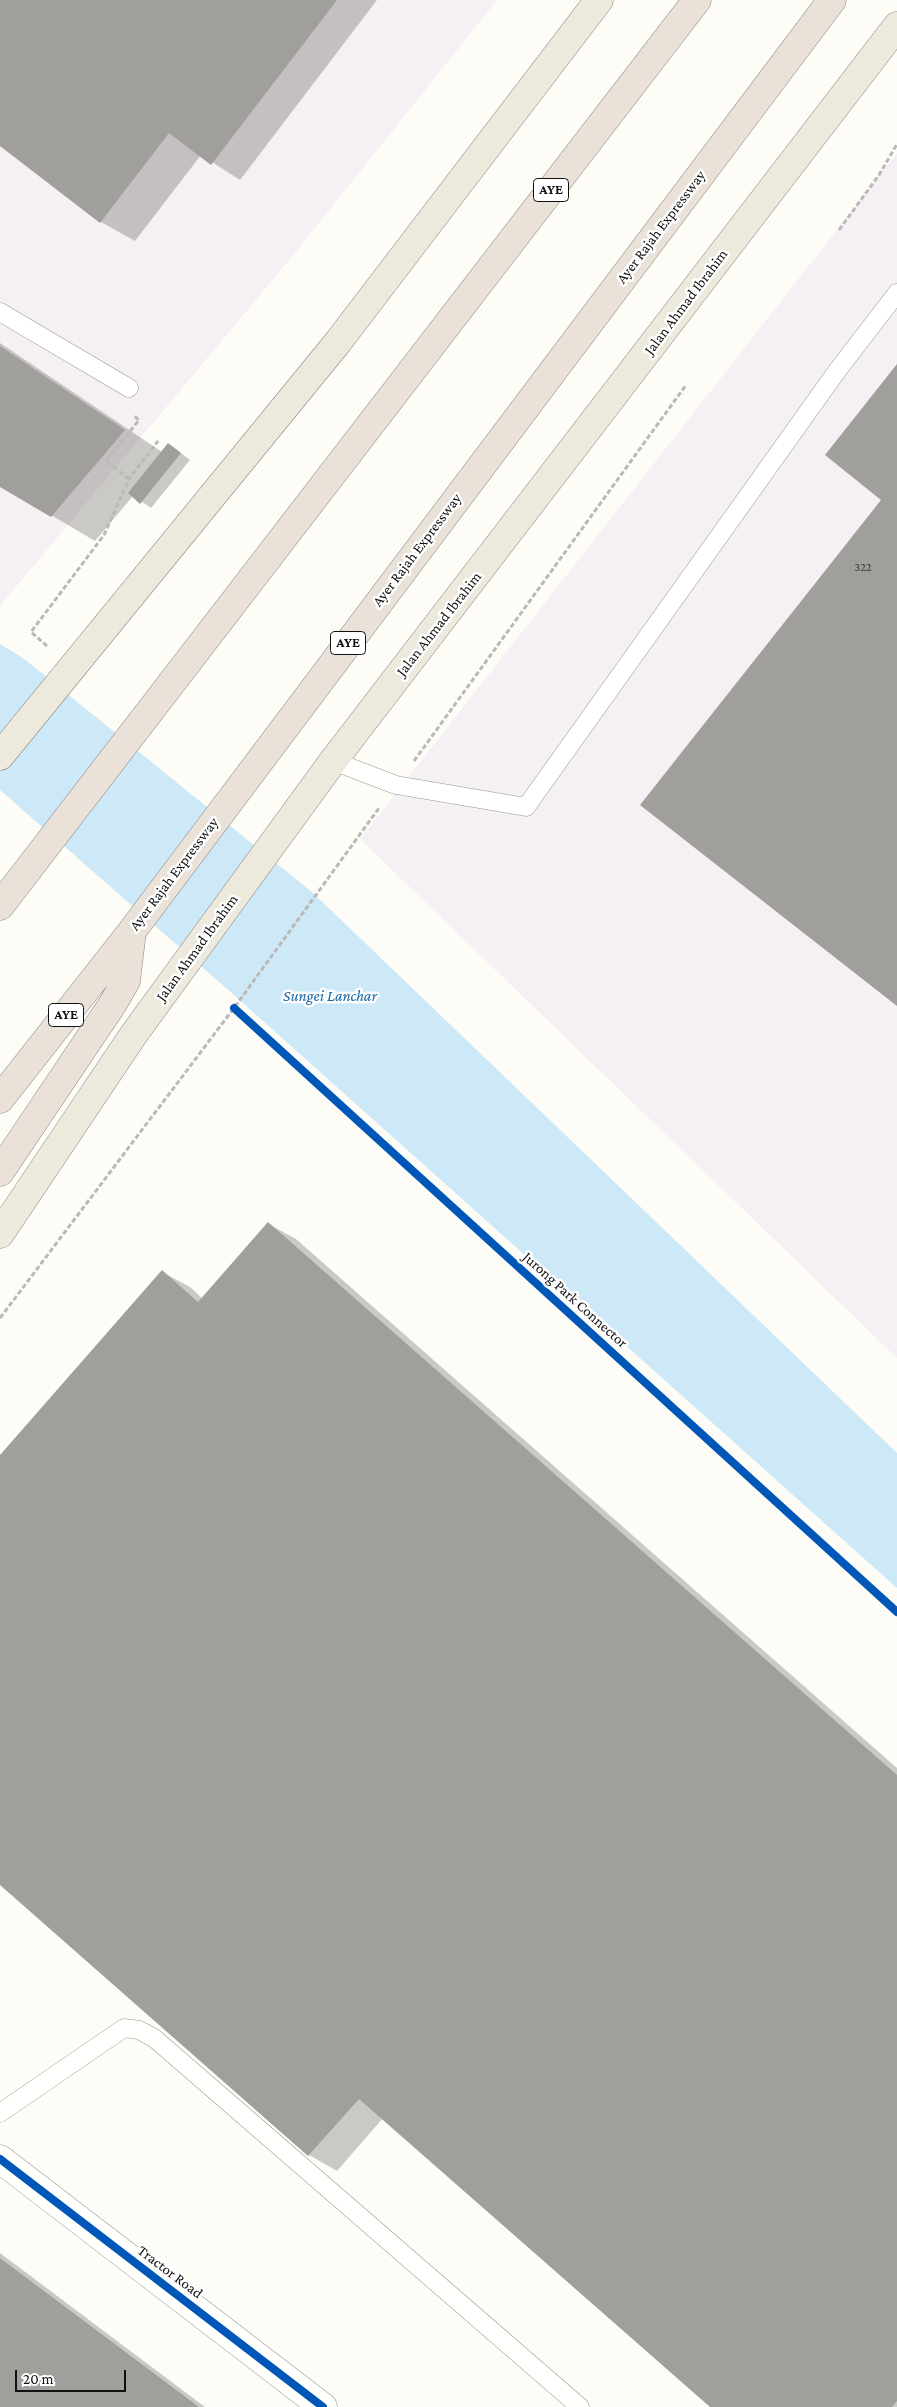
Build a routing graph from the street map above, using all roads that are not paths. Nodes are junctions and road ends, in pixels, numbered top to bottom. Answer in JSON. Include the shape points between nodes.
{"nodes":[{"id":1,"x":599,"y":0,"type":"edge"},
{"id":2,"x":697,"y":0,"type":"edge"},
{"id":3,"x":832,"y":0,"type":"edge"},
{"id":4,"x":897,"y":26,"type":"edge"},
{"id":5,"x":897,"y":293,"type":"edge"},
{"id":6,"x":0,"y":312,"type":"edge"},
{"id":7,"x":129,"y":388,"type":"dead end"},
{"id":8,"x":0,"y":756,"type":"edge"},
{"id":9,"x":333,"y":761,"type":"junction"},
{"id":10,"x":3,"y":900,"type":"edge"},
{"id":11,"x":132,"y":931,"type":"junction"},
{"id":12,"x":0,"y":1099,"type":"edge"},
{"id":13,"x":0,"y":1172,"type":"edge"},
{"id":14,"x":0,"y":1234,"type":"edge"},
{"id":15,"x":0,"y":2113,"type":"edge"},
{"id":16,"x":0,"y":2159,"type":"edge"},
{"id":17,"x":323,"y":2407,"type":"edge"},
{"id":18,"x":580,"y":2407,"type":"edge"}],
"edges":[{"from":1,"to":8,"type":"main road","via":[[338,342]]},
{"from":2,"to":10,"type":"highway","number":"AYE"},
{"from":3,"to":11,"type":"highway","name":"Ayer Rajah Expressway","number":"AYE"},
{"from":4,"to":9,"type":"main road","name":"Jalan Ahmad Ibrahim"},
{"from":5,"to":9,"type":"lane","via":[[837,371],[526,807],[396,785]]},
{"from":6,"to":7,"type":"lane"},
{"from":9,"to":14,"type":"main road","name":"Jalan Ahmad Ibrahim","via":[[134,1034]]},
{"from":11,"to":12,"type":"highway","name":"Ayer Rajah Expressway","number":"AYE"},
{"from":11,"to":13,"type":"highway","via":[[126,981]]},
{"from":15,"to":18,"type":"lane","via":[[124,2028],[139,2030],[154,2038]]},
{"from":16,"to":17,"type":"street","name":"Tractor Road"}]}
